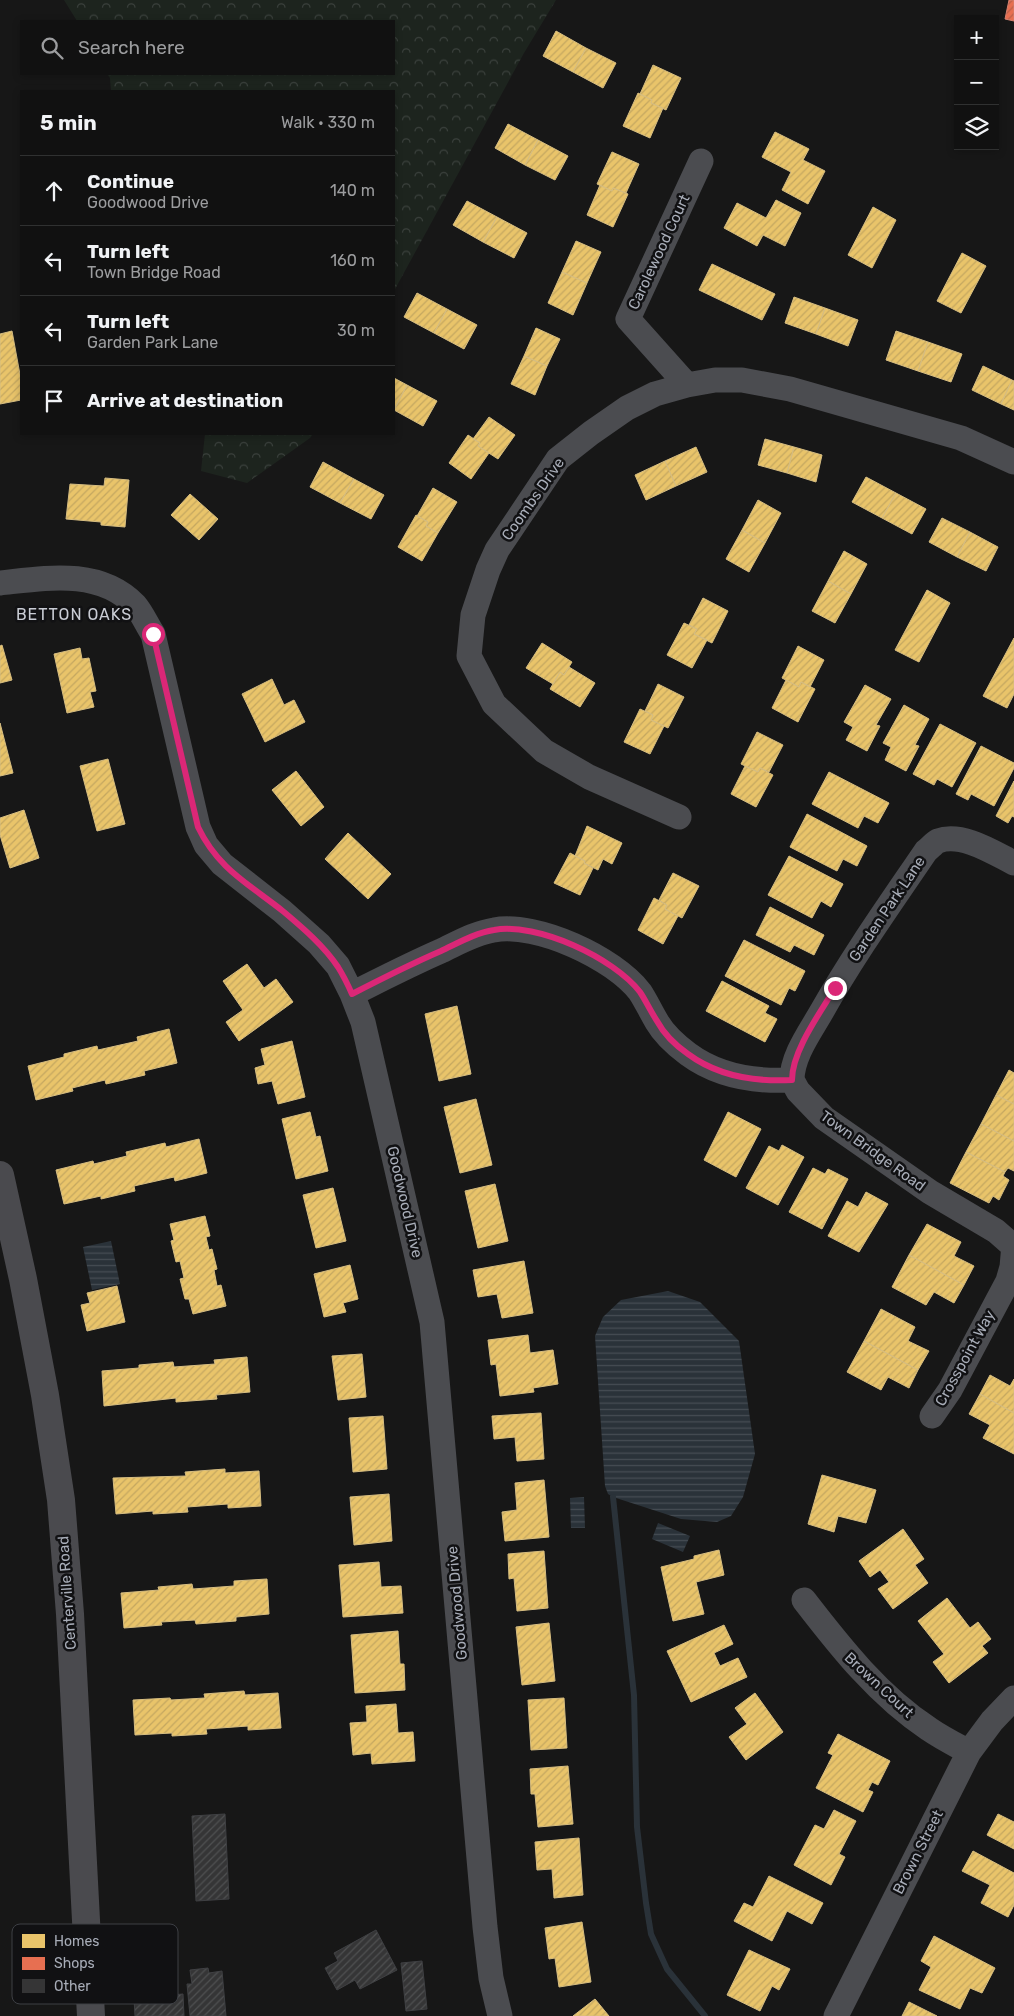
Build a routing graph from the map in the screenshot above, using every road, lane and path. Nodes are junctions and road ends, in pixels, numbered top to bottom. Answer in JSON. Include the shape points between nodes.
{"nodes":[{"id":1,"x":701,"y":160,"type":"dead end"},
{"id":2,"x":686,"y":385,"type":"junction"},
{"id":3,"x":1014,"y":462,"type":"edge"},
{"id":4,"x":0,"y":583,"type":"edge"},
{"id":5,"x":679,"y":818,"type":"dead end"},
{"id":6,"x":1014,"y":863,"type":"edge"},
{"id":7,"x":352,"y":994,"type":"junction"},
{"id":8,"x":792,"y":1080,"type":"junction"},
{"id":9,"x":0,"y":1175,"type":"edge"},
{"id":10,"x":1013,"y":1245,"type":"edge"},
{"id":11,"x":932,"y":1416,"type":"dead end"},
{"id":12,"x":804,"y":1600,"type":"dead end"},
{"id":13,"x":1014,"y":1698,"type":"edge"},
{"id":14,"x":969,"y":1752,"type":"junction"},
{"id":15,"x":86,"y":1924,"type":"edge"},
{"id":16,"x":500,"y":2016,"type":"edge"},
{"id":17,"x":836,"y":2016,"type":"edge"}],
"edges":[{"from":1,"to":2,"type":"street","name":"Carolewood Court","via":[[628,319]]},
{"from":2,"to":3,"type":"street","name":"Coombs Drive","via":[[742,380],[790,389],[961,438]]},
{"from":2,"to":5,"type":"street","name":"Coombs Drive","via":[[655,394],[627,408],[558,459],[494,557],[473,615],[469,656],[494,704],[544,751],[589,777]]},
{"from":4,"to":7,"type":"street","name":"Goodwood Drive","via":[[45,578],[96,581],[120,592],[136,606],[153,634],[198,827],[206,845],[222,864],[319,944],[338,966]]},
{"from":6,"to":8,"type":"street","name":"Garden Park Lane","via":[[962,840],[936,842],[926,851],[835,988],[804,1041],[792,1070]]},
{"from":7,"to":8,"type":"street","via":[[477,934],[495,929],[516,929],[554,937],[588,952],[624,975],[640,992],[667,1037],[688,1055],[717,1071],[740,1078]]},
{"from":7,"to":16,"type":"street","name":"Goodwood Drive","via":[[363,1022],[432,1322],[485,1927],[491,1978]]},
{"from":8,"to":10,"type":"street","name":"Town Bridge Road","via":[[824,1118]]},
{"from":9,"to":15,"type":"main road","name":"Centerville Road","via":[[45,1396],[61,1500]]},
{"from":10,"to":11,"type":"street","name":"Crosspoint Way","via":[[1008,1281],[950,1390]]},
{"from":12,"to":14,"type":"street","name":"Brown Court","via":[[867,1677],[929,1730]]},
{"from":13,"to":14,"type":"street","name":"Brown Street"},
{"from":14,"to":17,"type":"street","name":"Brown Street"}]}
